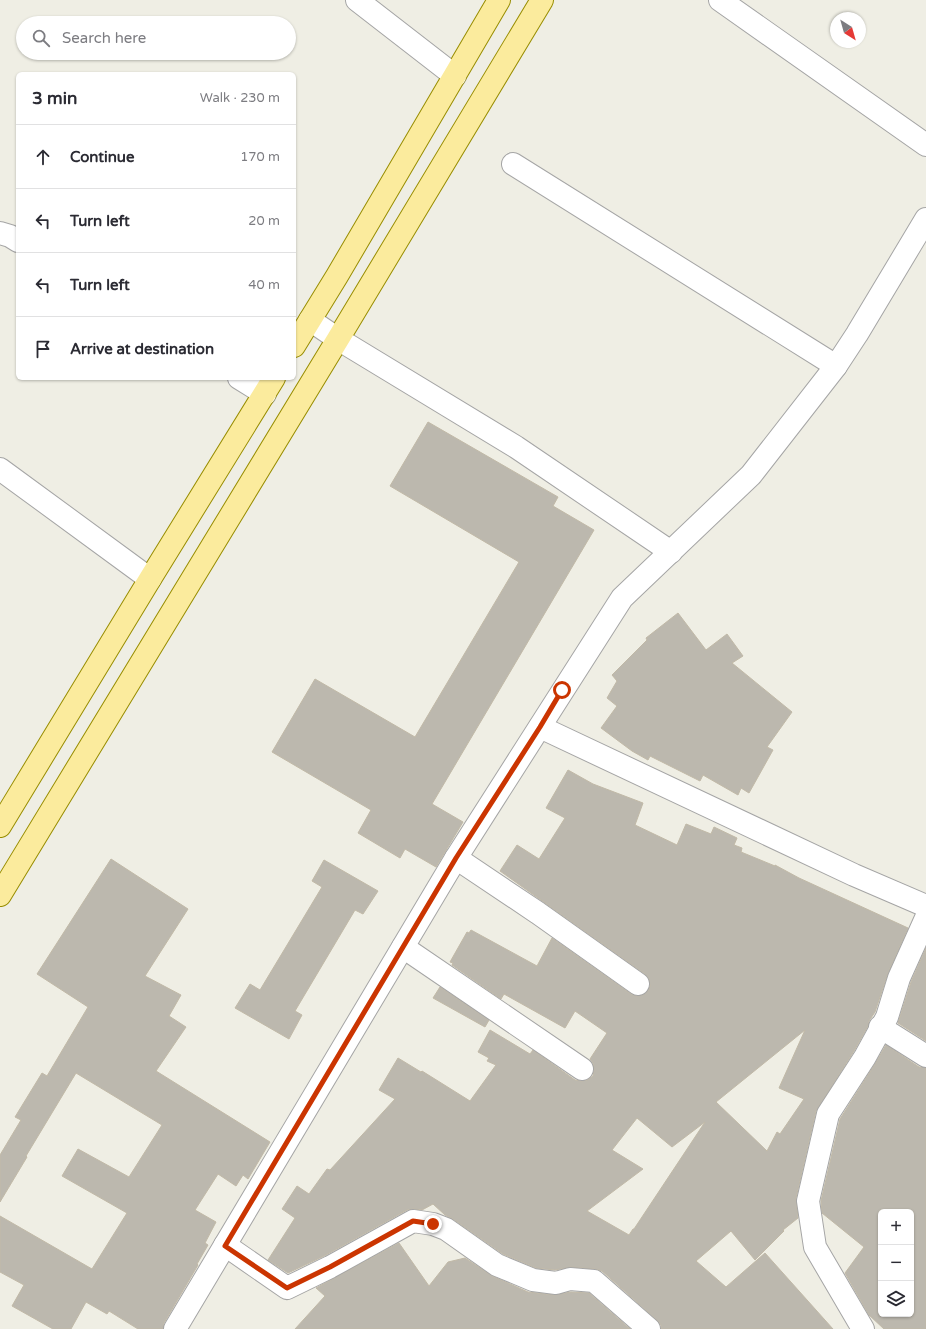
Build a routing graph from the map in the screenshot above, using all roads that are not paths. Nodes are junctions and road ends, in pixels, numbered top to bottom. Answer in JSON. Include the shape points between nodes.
{"nodes":[{"id":1,"x":357,"y":0,"type":"edge"},
{"id":2,"x":499,"y":0,"type":"edge"},
{"id":3,"x":542,"y":0,"type":"edge"},
{"id":4,"x":720,"y":0,"type":"edge"},
{"id":5,"x":455,"y":76,"type":"junction"},
{"id":6,"x":926,"y":145,"type":"edge"},
{"id":7,"x":513,"y":164,"type":"dead end"},
{"id":8,"x":926,"y":219,"type":"edge"},
{"id":9,"x":0,"y":233,"type":"edge"},
{"id":10,"x":16,"y":240,"type":"edge"},
{"id":11,"x":310,"y":320,"type":"junction"},
{"id":12,"x":338,"y":339,"type":"junction"},
{"id":13,"x":296,"y":343,"type":"edge"},
{"id":14,"x":836,"y":366,"type":"junction"},
{"id":15,"x":246,"y":380,"type":"edge"},
{"id":16,"x":269,"y":386,"type":"edge"},
{"id":17,"x":0,"y":469,"type":"edge"},
{"id":18,"x":671,"y":552,"type":"junction"},
{"id":19,"x":150,"y":579,"type":"junction"},
{"id":20,"x":540,"y":727,"type":"junction"},
{"id":21,"x":0,"y":826,"type":"edge"},
{"id":22,"x":456,"y":858,"type":"junction"},
{"id":23,"x":0,"y":895,"type":"edge"},
{"id":24,"x":926,"y":906,"type":"edge"},
{"id":25,"x":926,"y":918,"type":"edge"},
{"id":26,"x":403,"y":948,"type":"junction"},
{"id":27,"x":638,"y":984,"type":"dead end"},
{"id":28,"x":880,"y":1027,"type":"junction"},
{"id":29,"x":926,"y":1056,"type":"edge"},
{"id":30,"x":582,"y":1069,"type":"dead end"},
{"id":31,"x":225,"y":1246,"type":"junction"},
{"id":32,"x":175,"y":1329,"type":"edge"},
{"id":33,"x":649,"y":1329,"type":"edge"},
{"id":34,"x":863,"y":1329,"type":"edge"}],
"edges":[{"from":1,"to":5,"type":"street"},
{"from":2,"to":5,"type":"main road"},
{"from":3,"to":12,"type":"main road"},
{"from":4,"to":6,"type":"street"},
{"from":5,"to":11,"type":"main road"},
{"from":7,"to":14,"type":"street"},
{"from":8,"to":14,"type":"street"},
{"from":9,"to":10,"type":"street"},
{"from":11,"to":12,"type":"street"},
{"from":11,"to":13,"type":"main road"},
{"from":12,"to":18,"type":"street","via":[[516,447]]},
{"from":12,"to":23,"type":"main road"},
{"from":14,"to":18,"type":"street","via":[[751,475]]},
{"from":15,"to":16,"type":"street"},
{"from":16,"to":19,"type":"main road"},
{"from":17,"to":19,"type":"street"},
{"from":18,"to":20,"type":"street","via":[[622,598]]},
{"from":19,"to":21,"type":"main road"},
{"from":20,"to":22,"type":"street"},
{"from":20,"to":24,"type":"street","via":[[854,875]]},
{"from":22,"to":26,"type":"street"},
{"from":22,"to":27,"type":"street"},
{"from":25,"to":28,"type":"street","via":[[898,978],[887,1017]]},
{"from":26,"to":30,"type":"street"},
{"from":26,"to":31,"type":"street"},
{"from":28,"to":29,"type":"street"},
{"from":28,"to":34,"type":"street","via":[[865,1057],[828,1114],[808,1201],[815,1247]]},
{"from":31,"to":32,"type":"street"},
{"from":31,"to":33,"type":"street","via":[[287,1288],[413,1221],[433,1224],[446,1229],[497,1265],[533,1280],[556,1283],[570,1279],[594,1281]]}]}
